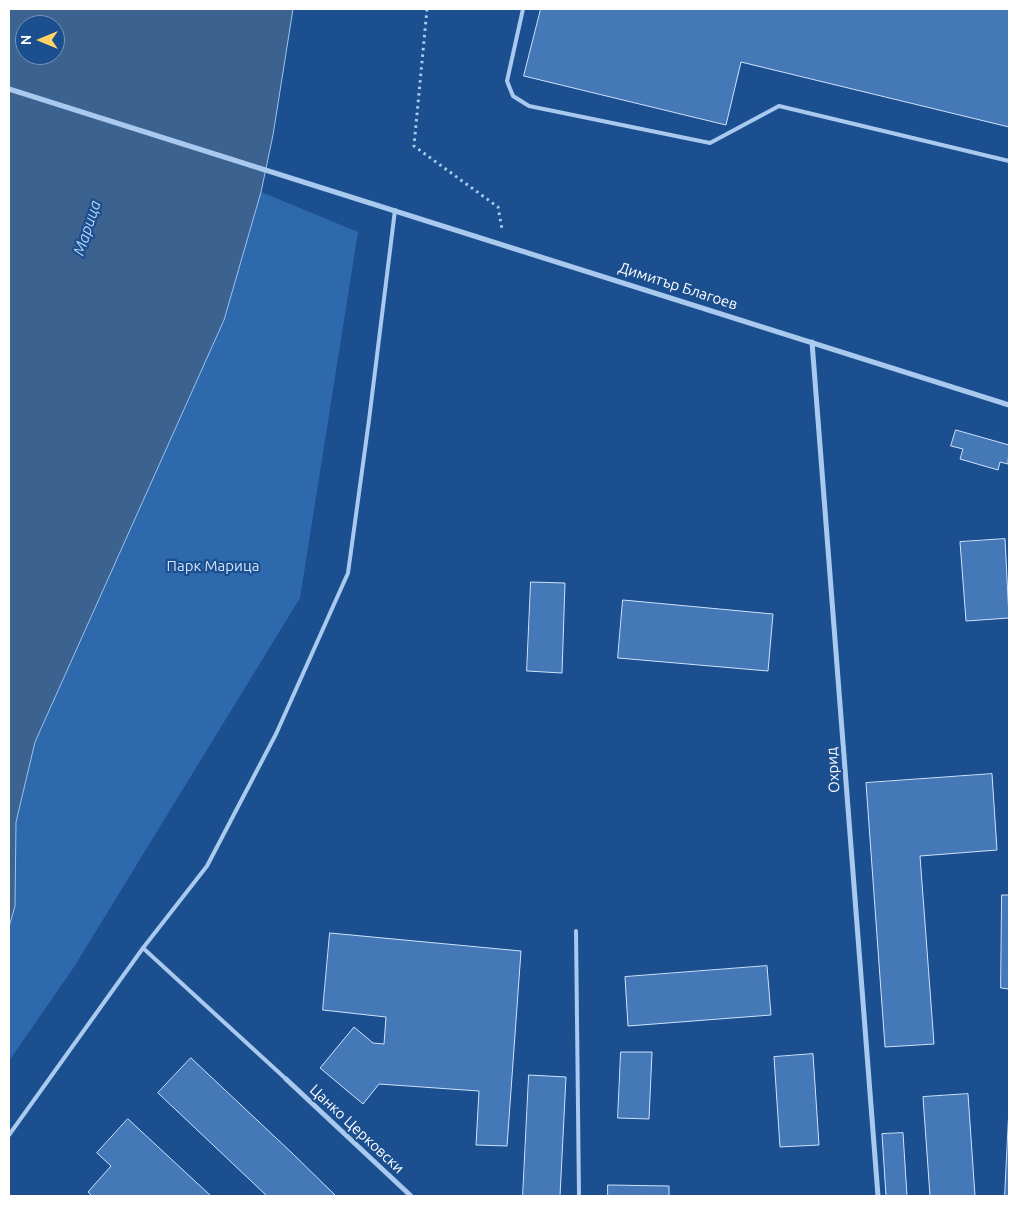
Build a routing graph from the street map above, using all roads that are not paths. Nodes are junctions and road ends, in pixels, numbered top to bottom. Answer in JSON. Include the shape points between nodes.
{"nodes":[{"id":1,"x":523,"y":9,"type":"edge"},
{"id":2,"x":9,"y":89,"type":"edge"},
{"id":3,"x":1009,"y":161,"type":"edge"},
{"id":4,"x":395,"y":210,"type":"junction"},
{"id":5,"x":812,"y":342,"type":"junction"},
{"id":6,"x":1009,"y":405,"type":"edge"},
{"id":7,"x":576,"y":931,"type":"dead end"},
{"id":8,"x":143,"y":948,"type":"junction"},
{"id":9,"x":286,"y":1079,"type":"joint"},
{"id":10,"x":9,"y":1135,"type":"edge"},
{"id":11,"x":411,"y":1196,"type":"edge"},
{"id":12,"x":579,"y":1196,"type":"edge"},
{"id":13,"x":878,"y":1196,"type":"edge"}],
"edges":[{"from":1,"to":3,"type":"lane","via":[[507,81],[513,96],[529,106],[710,143],[779,106]]},
{"from":2,"to":4,"type":"street","name":"Димитър Благоев"},
{"from":4,"to":5,"type":"street","name":"Димитър Благоев"},
{"from":4,"to":8,"type":"lane","via":[[348,573],[276,734],[207,866]]},
{"from":5,"to":6,"type":"street","name":"Димитър Благоев"},
{"from":5,"to":13,"type":"street","name":"Охрид"},
{"from":7,"to":12,"type":"lane"},
{"from":8,"to":9,"type":"lane"},
{"from":8,"to":10,"type":"lane"},
{"from":9,"to":11,"type":"street","name":"Цанко Церковски"}]}
